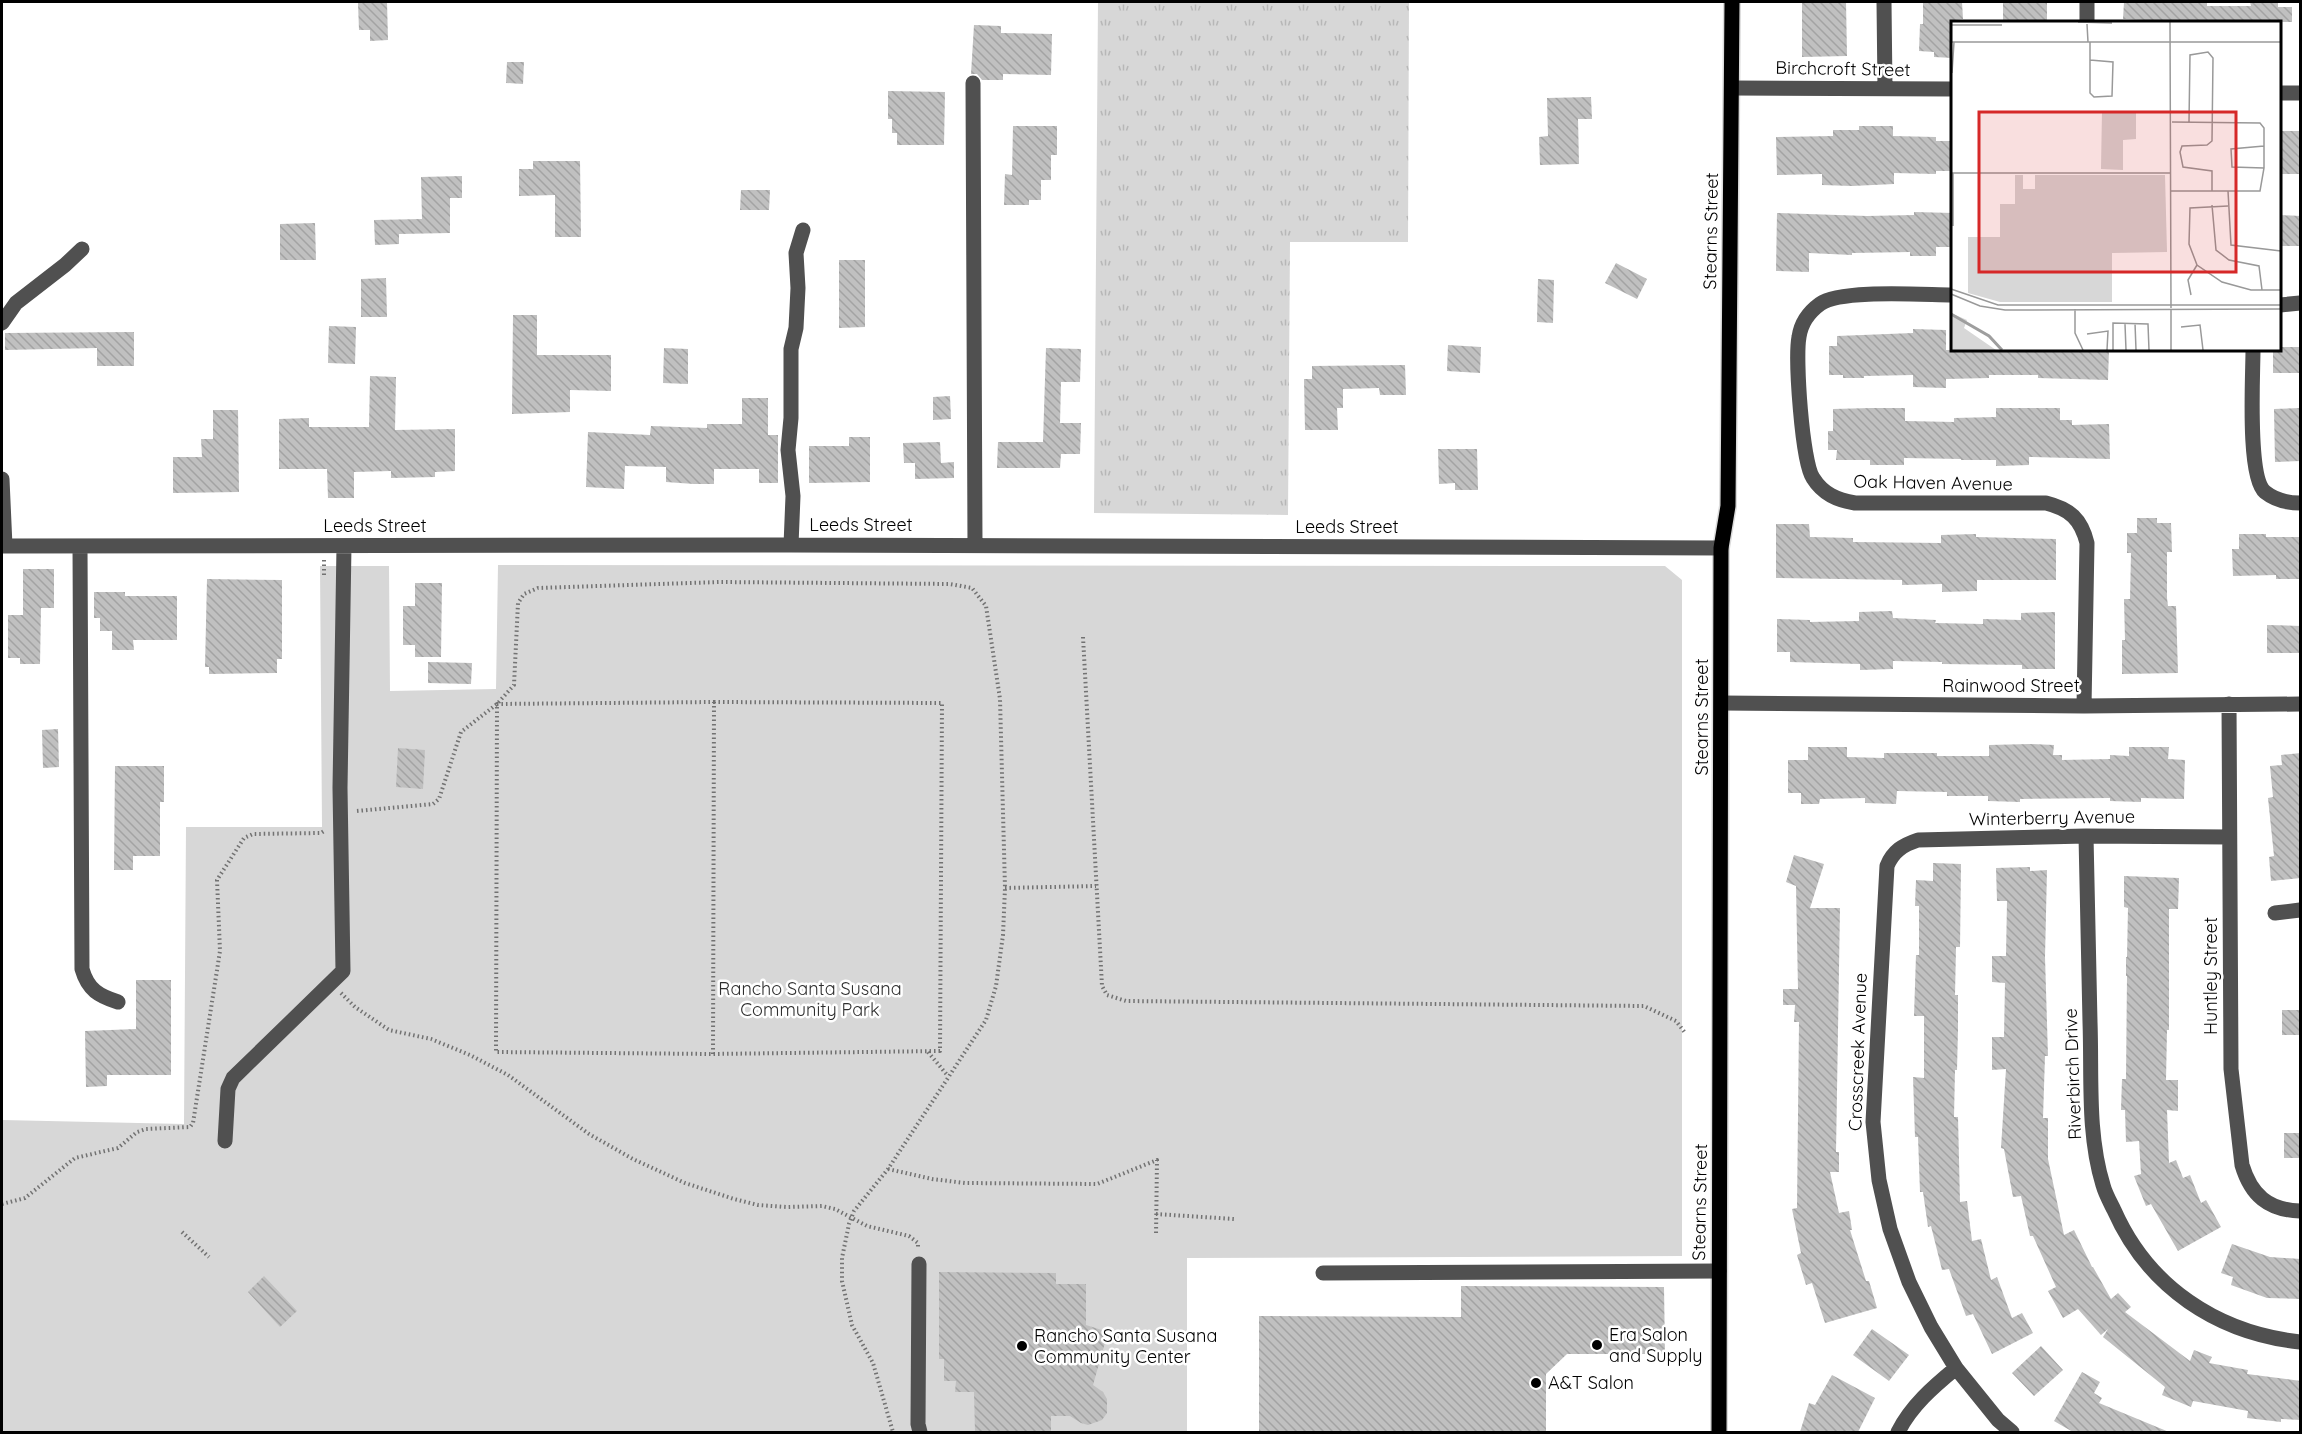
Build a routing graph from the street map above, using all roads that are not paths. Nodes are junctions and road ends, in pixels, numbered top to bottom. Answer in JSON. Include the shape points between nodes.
{"nodes":[{"id":1,"x":1732,"y":2,"type":"edge"},
{"id":2,"x":1884,"y":2,"type":"edge"},
{"id":3,"x":2087,"y":2,"type":"edge"},
{"id":4,"x":2087,"y":21,"type":"edge"},
{"id":5,"x":973,"y":83,"type":"dead end"},
{"id":6,"x":1732,"y":88,"type":"junction"},
{"id":7,"x":1885,"y":89,"type":"junction"},
{"id":8,"x":1951,"y":89,"type":"edge"},
{"id":9,"x":2281,"y":93,"type":"edge"},
{"id":10,"x":2301,"y":93,"type":"edge"},
{"id":11,"x":803,"y":230,"type":"dead end"},
{"id":12,"x":82,"y":249,"type":"dead end"},
{"id":13,"x":1951,"y":295,"type":"edge"},
{"id":14,"x":2301,"y":303,"type":"edge"},
{"id":15,"x":2281,"y":305,"type":"edge"},
{"id":16,"x":2,"y":323,"type":"edge"},
{"id":17,"x":2253,"y":351,"type":"edge"},
{"id":18,"x":2,"y":479,"type":"edge"},
{"id":19,"x":2301,"y":503,"type":"edge"},
{"id":20,"x":791,"y":545,"type":"junction"},
{"id":21,"x":975,"y":545,"type":"junction"},
{"id":22,"x":3,"y":546,"type":"edge"},
{"id":23,"x":80,"y":546,"type":"junction"},
{"id":24,"x":344,"y":546,"type":"junction"},
{"id":25,"x":1721,"y":548,"type":"junction"},
{"id":26,"x":1722,"y":703,"type":"junction"},
{"id":27,"x":2229,"y":704,"type":"junction"},
{"id":28,"x":2301,"y":704,"type":"edge"},
{"id":29,"x":2084,"y":706,"type":"junction"},
{"id":30,"x":2086,"y":836,"type":"junction"},
{"id":31,"x":2229,"y":837,"type":"junction"},
{"id":32,"x":1887,"y":866,"type":"joint"},
{"id":33,"x":2301,"y":910,"type":"edge"},
{"id":34,"x":2275,"y":913,"type":"dead end"},
{"id":35,"x":118,"y":1002,"type":"dead end"},
{"id":36,"x":225,"y":1141,"type":"dead end"},
{"id":37,"x":2301,"y":1211,"type":"edge"},
{"id":38,"x":919,"y":1264,"type":"road end"},
{"id":39,"x":1719,"y":1270,"type":"junction"},
{"id":40,"x":1323,"y":1273,"type":"dead end"},
{"id":41,"x":2301,"y":1342,"type":"edge"},
{"id":42,"x":1956,"y":1368,"type":"junction"},
{"id":43,"x":920,"y":1432,"type":"edge"},
{"id":44,"x":1719,"y":1432,"type":"edge"},
{"id":45,"x":1898,"y":1432,"type":"edge"},
{"id":46,"x":2012,"y":1432,"type":"edge"}],
"edges":[{"from":1,"to":6,"type":"main road","name":"Stearns Street"},
{"from":2,"to":7,"type":"street"},
{"from":3,"to":4,"type":"street"},
{"from":5,"to":21,"type":"street"},
{"from":6,"to":7,"type":"street","name":"Birchcroft Street"},
{"from":6,"to":25,"type":"main road","name":"Stearns Street","via":[[1728,506]]},
{"from":7,"to":8,"type":"street","name":"Birchcroft Street"},
{"from":9,"to":10,"type":"street"},
{"from":11,"to":20,"type":"street","via":[[796,253],[796,328],[791,349]]},
{"from":12,"to":16,"type":"street","via":[[16,303]]},
{"from":13,"to":29,"type":"street","name":"Oak Haven Avenue","via":[[1843,296],[1822,302],[1805,318],[1797,355],[1806,459],[1812,478],[1840,501],[2046,503],[2073,516],[2083,527],[2086,543]]},
{"from":14,"to":15,"type":"street"},
{"from":17,"to":19,"type":"street","via":[[2254,452],[2259,482],[2265,492],[2288,503]]},
{"from":18,"to":22,"type":"street"},
{"from":20,"to":21,"type":"street","name":"Leeds Street"},
{"from":20,"to":24,"type":"street","name":"Leeds Street"},
{"from":21,"to":25,"type":"street","name":"Leeds Street"},
{"from":22,"to":23,"type":"street","name":"Leeds Street"},
{"from":23,"to":24,"type":"street","name":"Leeds Street"},
{"from":23,"to":35,"type":"street","via":[[82,969],[90,988]]},
{"from":24,"to":36,"type":"street","via":[[343,971],[233,1078],[228,1089]]},
{"from":25,"to":26,"type":"main road","name":"Stearns Street"},
{"from":26,"to":29,"type":"street","name":"Rainwood Street"},
{"from":26,"to":39,"type":"main road","name":"Stearns Street"},
{"from":27,"to":28,"type":"street","name":"Rainwood Street"},
{"from":27,"to":29,"type":"street","name":"Rainwood Street"},
{"from":27,"to":31,"type":"street","name":"Huntley Street"},
{"from":30,"to":31,"type":"street","name":"Winterberry Avenue"},
{"from":30,"to":32,"type":"street","name":"Winterberry Avenue","via":[[1918,840],[1905,844]]},
{"from":30,"to":41,"type":"street","name":"Riverbirch Drive","via":[[2093,1132],[2103,1185],[2124,1233],[2148,1266],[2176,1293],[2239,1329]]},
{"from":31,"to":37,"type":"street","name":"Huntley Street","via":[[2231,1069],[2242,1165],[2247,1180],[2264,1201]]},
{"from":32,"to":42,"type":"street","name":"Crosscreek Avenue","via":[[1873,1122],[1879,1180],[1890,1229],[1909,1282]]},
{"from":33,"to":34,"type":"street"},
{"from":38,"to":43,"type":"street"},
{"from":39,"to":40,"type":"street"},
{"from":39,"to":44,"type":"main road","name":"Stearns Street"},
{"from":42,"to":45,"type":"street","via":[[1926,1395]]},
{"from":42,"to":46,"type":"street","name":"Crosscreek Avenue"}]}
